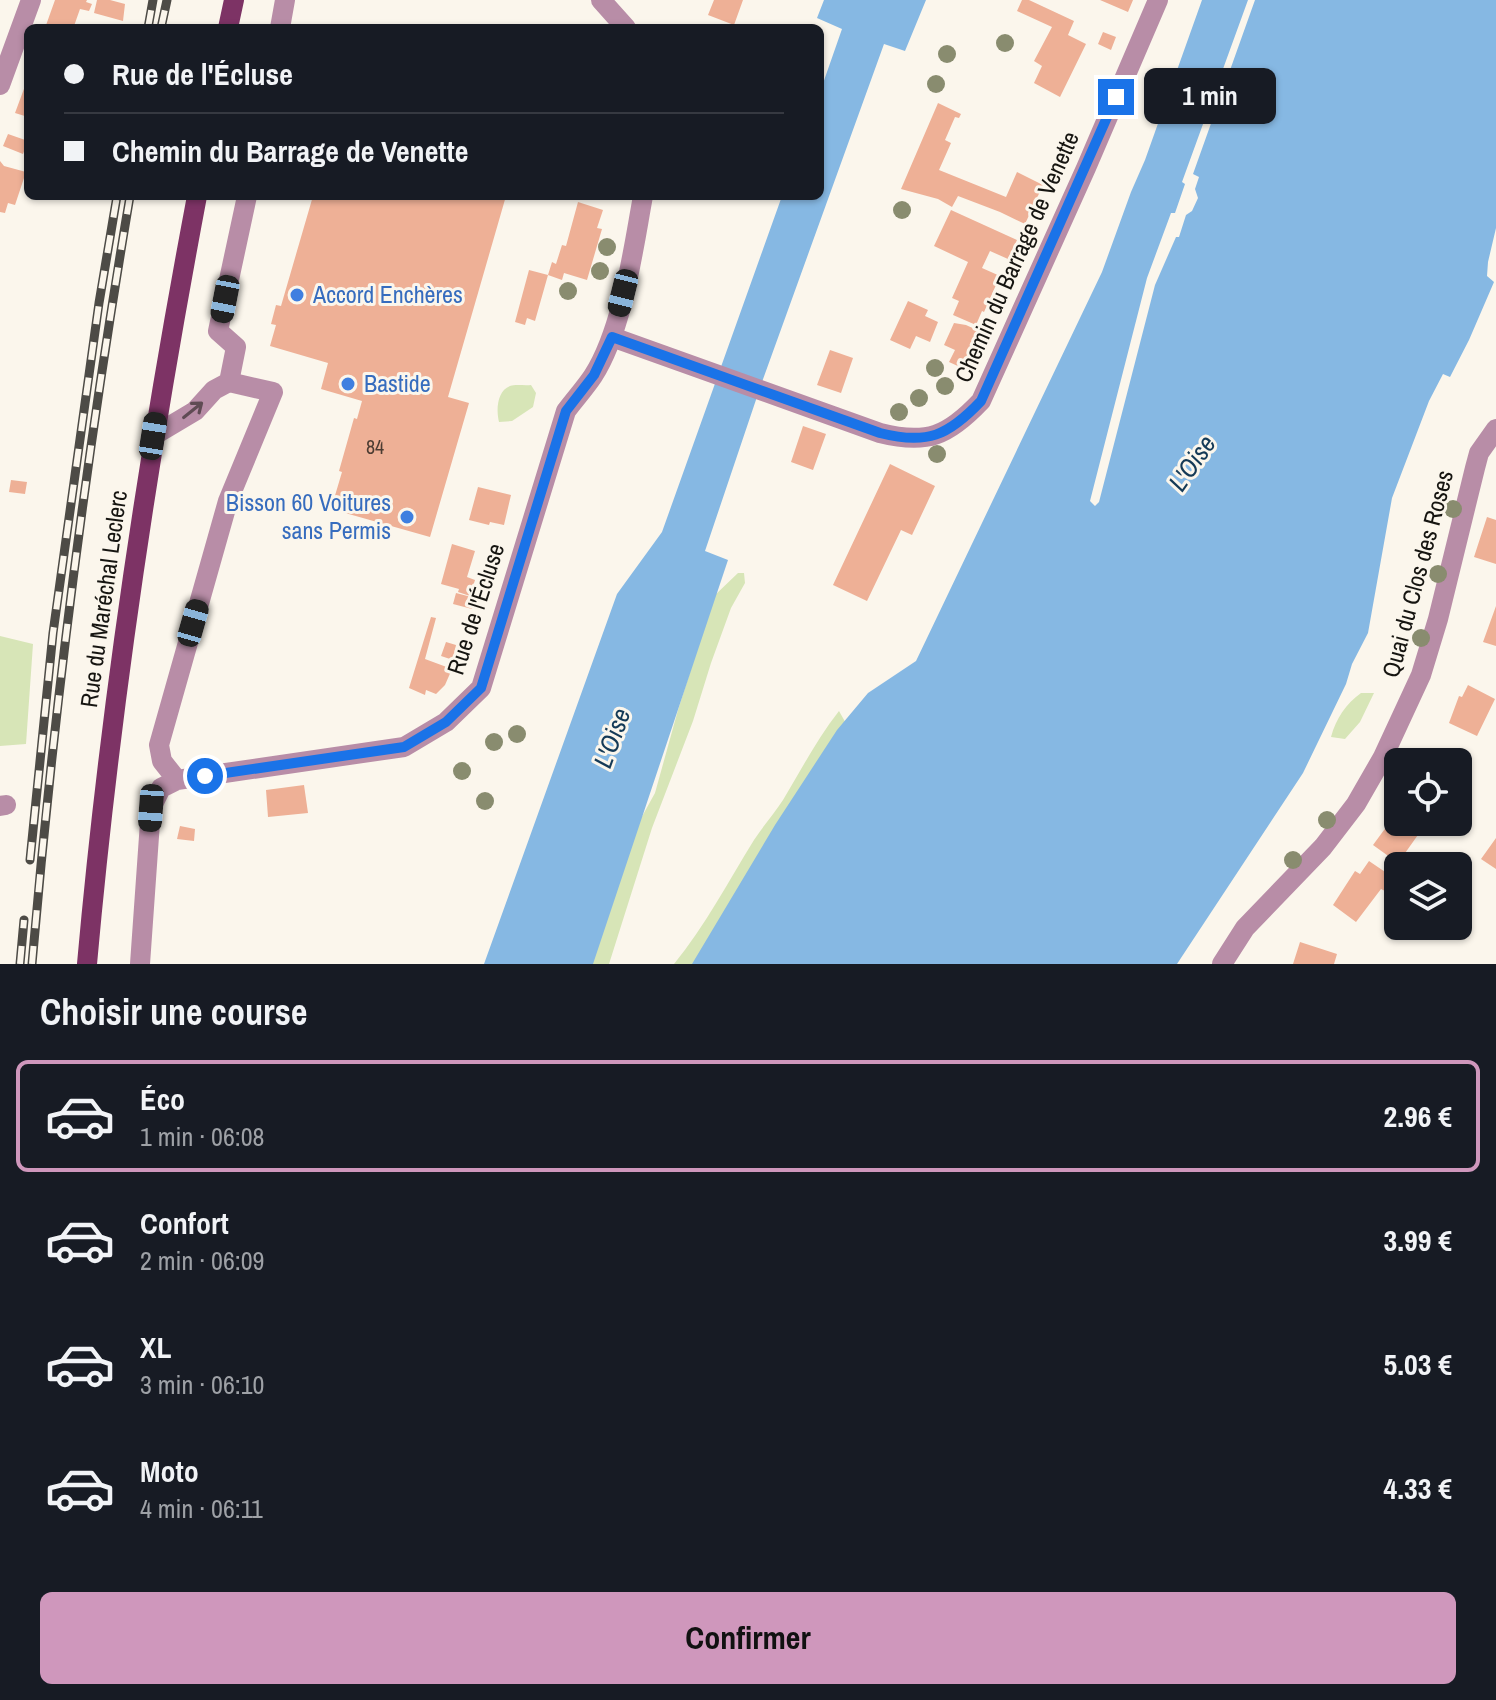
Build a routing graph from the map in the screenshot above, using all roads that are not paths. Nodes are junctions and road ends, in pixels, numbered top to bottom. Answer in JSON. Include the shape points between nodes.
{"nodes":[{"id":1,"x":31,"y":0,"type":"edge"},
{"id":2,"x":234,"y":0,"type":"edge"},
{"id":3,"x":285,"y":0,"type":"edge"},
{"id":4,"x":1158,"y":0,"type":"edge"},
{"id":5,"x":607,"y":2,"type":"edge"},
{"id":6,"x":229,"y":24,"type":"edge"},
{"id":7,"x":281,"y":24,"type":"edge"},
{"id":8,"x":623,"y":24,"type":"edge"},
{"id":9,"x":0,"y":85,"type":"edge"},
{"id":10,"x":196,"y":200,"type":"edge"},
{"id":11,"x":246,"y":200,"type":"edge"},
{"id":12,"x":642,"y":200,"type":"edge"},
{"id":13,"x":612,"y":337,"type":"junction"},
{"id":14,"x":229,"y":382,"type":"junction"},
{"id":15,"x":1496,"y":429,"type":"edge"},
{"id":16,"x":153,"y":436,"type":"junction"},
{"id":17,"x":177,"y":780,"type":"junction"},
{"id":18,"x":87,"y":964,"type":"edge"},
{"id":19,"x":140,"y":964,"type":"edge"},
{"id":20,"x":1222,"y":964,"type":"edge"}],
"edges":[{"from":1,"to":9,"type":"street"},
{"from":2,"to":6,"type":"main road"},
{"from":3,"to":7,"type":"street"},
{"from":4,"to":13,"type":"street","name":"Chemin du Barrage de Venette","via":[[981,401],[947,431],[919,439],[880,433]]},
{"from":5,"to":8,"type":"street"},
{"from":10,"to":16,"type":"main road","name":"Rue du Maréchal Leclerc"},
{"from":11,"to":14,"type":"street","via":[[218,331],[236,347]]},
{"from":12,"to":13,"type":"street","name":"Rue de l'Écluse"},
{"from":13,"to":17,"type":"street","name":"Rue de l'Écluse","via":[[594,375],[566,411],[481,688],[446,722],[404,747]]},
{"from":16,"to":14,"type":"street","one_way":true},
{"from":14,"to":17,"type":"street","via":[[273,392],[228,501],[159,745],[162,761]]},
{"from":15,"to":20,"type":"street","name":"Quai du Clos des Roses","via":[[1479,453],[1421,675],[1383,757],[1323,847],[1245,928]]},
{"from":16,"to":18,"type":"main road","name":"Rue du Maréchal Leclerc"},
{"from":17,"to":19,"type":"street","via":[[161,788],[151,808]]}]}
